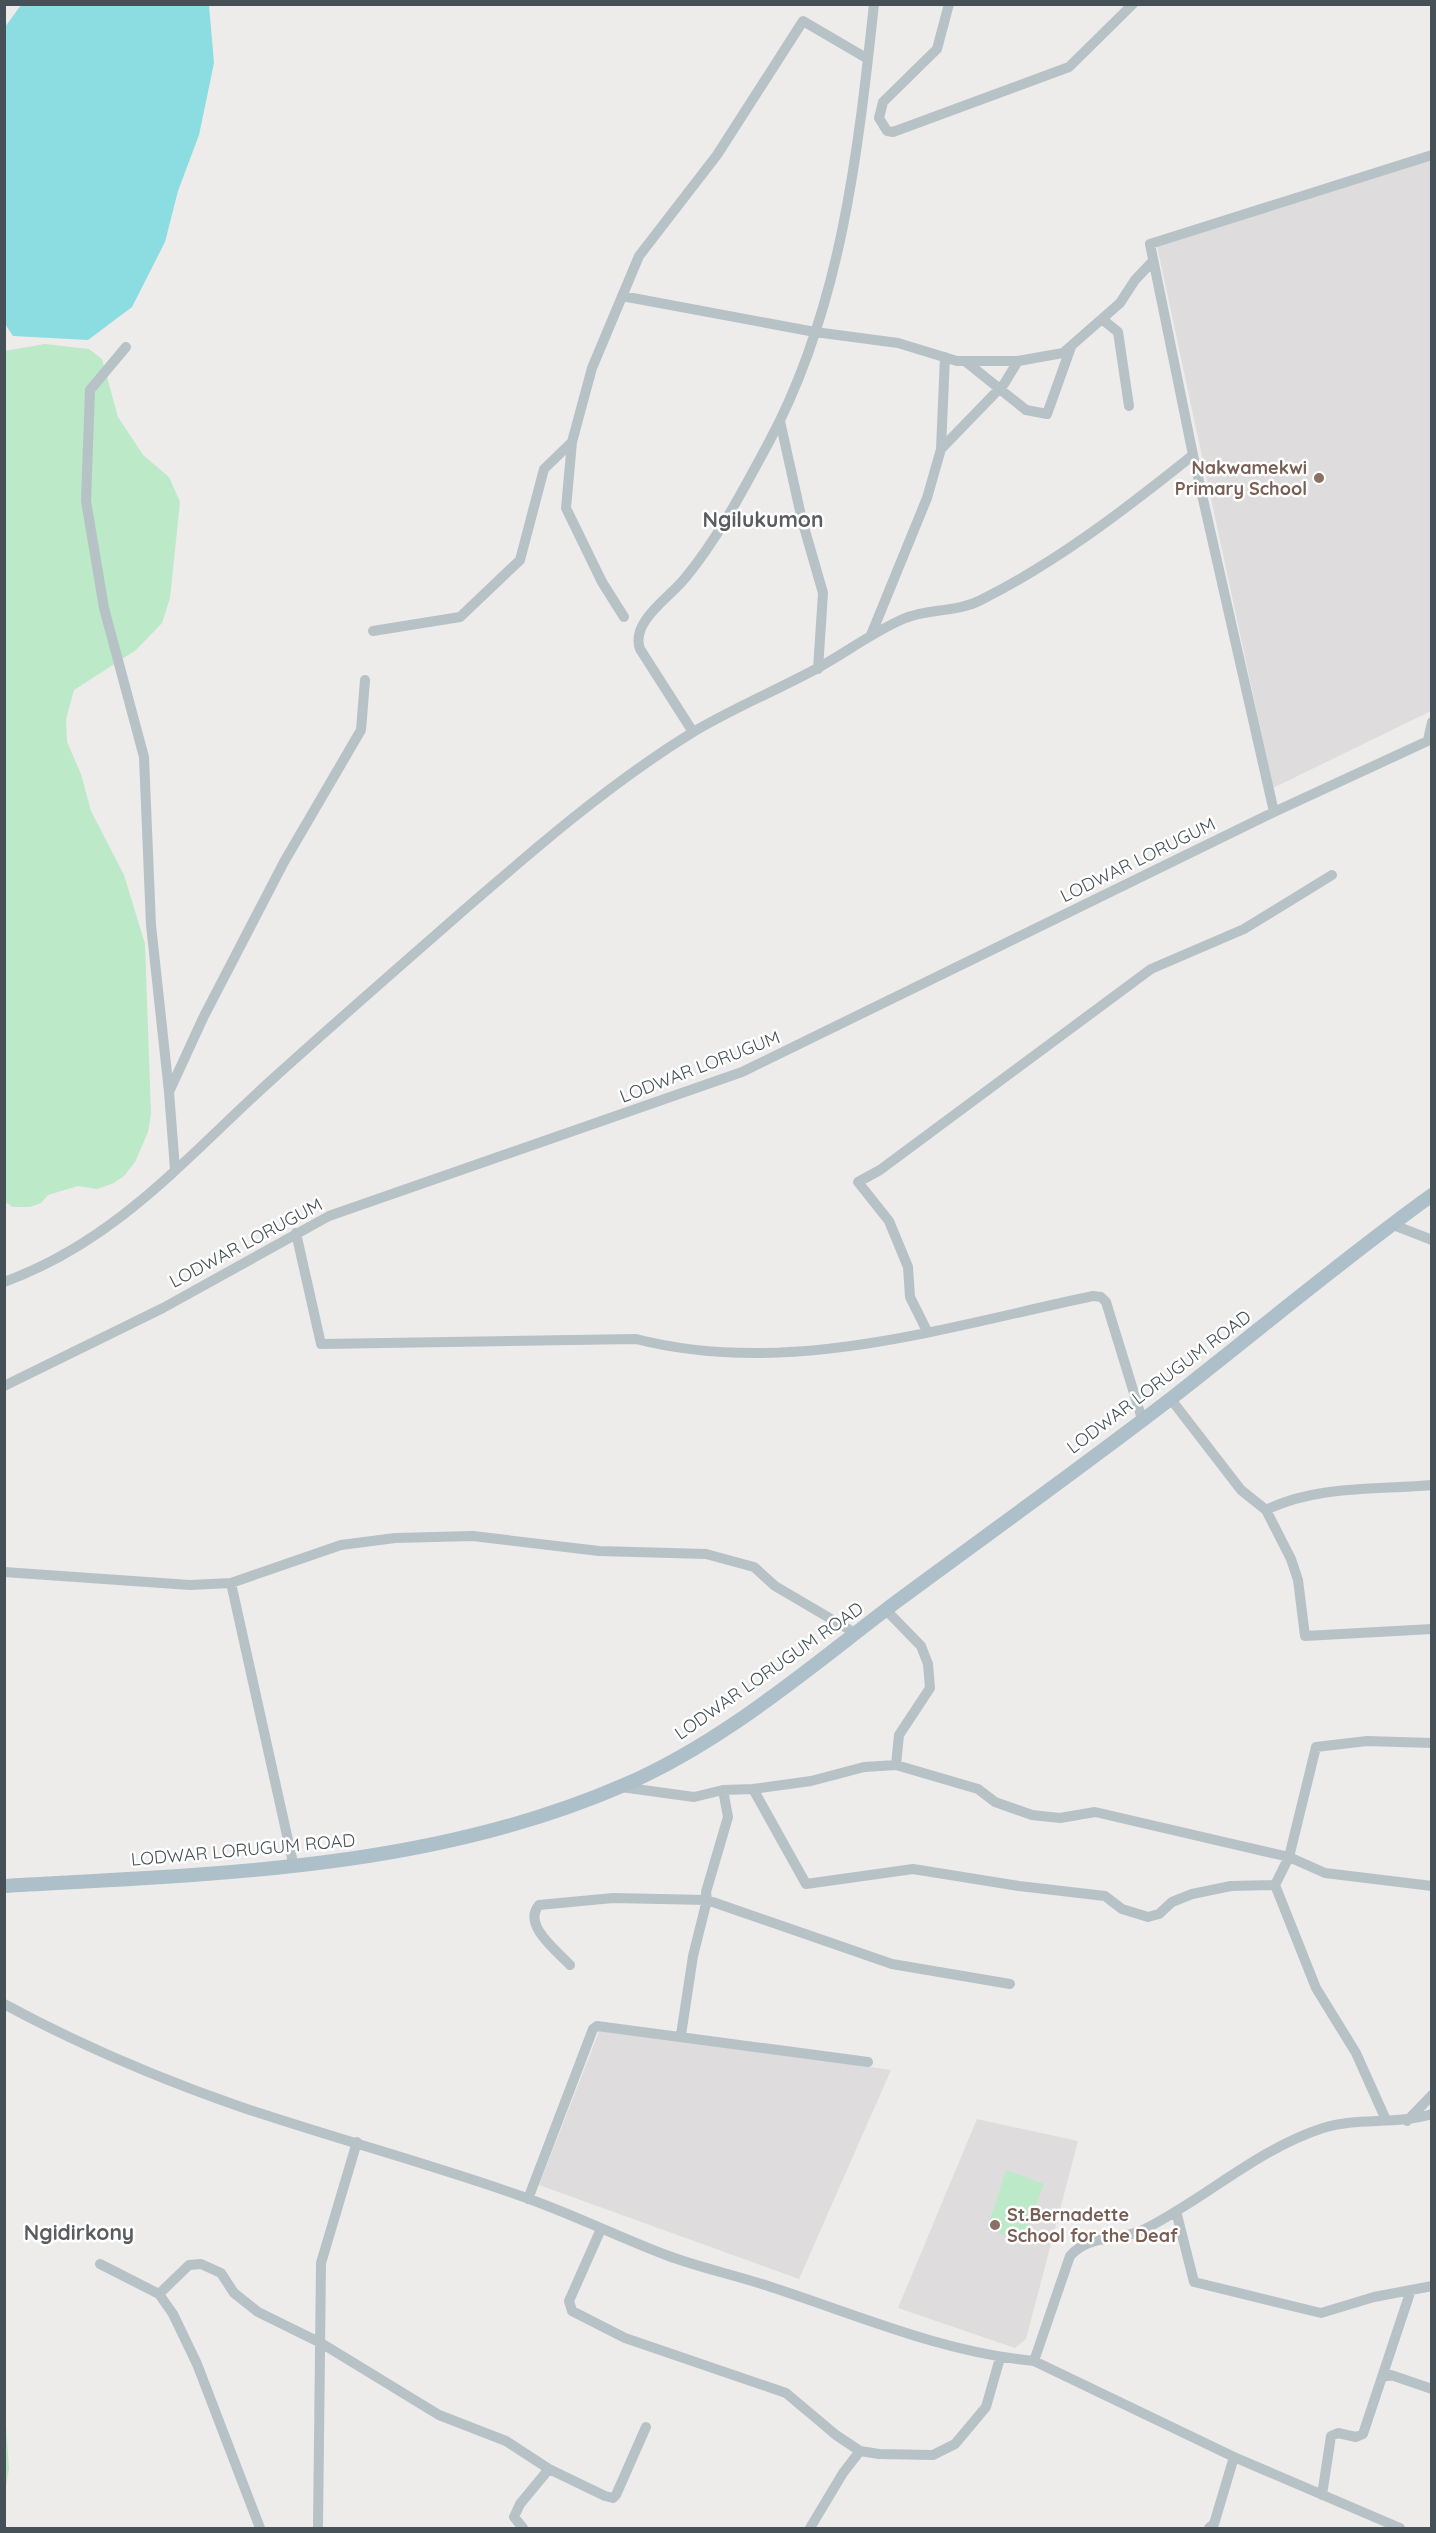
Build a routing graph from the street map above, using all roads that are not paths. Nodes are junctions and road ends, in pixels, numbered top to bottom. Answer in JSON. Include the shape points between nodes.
{"nodes":[{"id":1,"x":874,"y":4,"type":"edge"},
{"id":2,"x":949,"y":4,"type":"edge"},
{"id":3,"x":1133,"y":4,"type":"edge"},
{"id":4,"x":868,"y":58,"type":"junction"},
{"id":5,"x":1431,"y":155,"type":"edge"},
{"id":6,"x":1153,"y":261,"type":"junction"},
{"id":7,"x":622,"y":296,"type":"junction"},
{"id":8,"x":1102,"y":319,"type":"junction"},
{"id":9,"x":815,"y":332,"type":"junction"},
{"id":10,"x":1071,"y":346,"type":"junction"},
{"id":11,"x":126,"y":347,"type":"dead end"},
{"id":12,"x":945,"y":357,"type":"junction"},
{"id":13,"x":966,"y":361,"type":"junction"},
{"id":14,"x":1018,"y":361,"type":"junction"},
{"id":15,"x":1000,"y":389,"type":"junction"},
{"id":16,"x":1129,"y":406,"type":"dead end"},
{"id":17,"x":780,"y":421,"type":"junction"},
{"id":18,"x":572,"y":442,"type":"junction"},
{"id":19,"x":941,"y":449,"type":"junction"},
{"id":20,"x":1193,"y":455,"type":"junction"},
{"id":21,"x":624,"y":617,"type":"dead end"},
{"id":22,"x":373,"y":631,"type":"dead end"},
{"id":23,"x":871,"y":635,"type":"junction"},
{"id":24,"x":818,"y":669,"type":"junction"},
{"id":25,"x":365,"y":680,"type":"dead end"},
{"id":26,"x":1431,"y":722,"type":"edge"},
{"id":27,"x":693,"y":732,"type":"junction"},
{"id":28,"x":1430,"y":739,"type":"edge"},
{"id":29,"x":1274,"y":812,"type":"junction"},
{"id":30,"x":1332,"y":875,"type":"dead end"},
{"id":31,"x":169,"y":1092,"type":"junction"},
{"id":32,"x":175,"y":1169,"type":"junction"},
{"id":33,"x":1431,"y":1195,"type":"edge"},
{"id":34,"x":1391,"y":1224,"type":"junction"},
{"id":35,"x":296,"y":1233,"type":"junction"},
{"id":36,"x":1431,"y":1240,"type":"edge"},
{"id":37,"x":4,"y":1282,"type":"edge"},
{"id":38,"x":927,"y":1331,"type":"junction"},
{"id":39,"x":4,"y":1386,"type":"edge"},
{"id":40,"x":1170,"y":1398,"type":"junction"},
{"id":41,"x":1142,"y":1419,"type":"junction"},
{"id":42,"x":1431,"y":1485,"type":"edge"},
{"id":43,"x":1266,"y":1510,"type":"junction"},
{"id":44,"x":4,"y":1572,"type":"edge"},
{"id":45,"x":231,"y":1583,"type":"junction"},
{"id":46,"x":886,"y":1610,"type":"junction"},
{"id":47,"x":1431,"y":1629,"type":"edge"},
{"id":48,"x":855,"y":1634,"type":"junction"},
{"id":49,"x":1431,"y":1743,"type":"edge"},
{"id":50,"x":896,"y":1765,"type":"junction"},
{"id":51,"x":621,"y":1787,"type":"junction"},
{"id":52,"x":753,"y":1789,"type":"junction"},
{"id":53,"x":723,"y":1790,"type":"junction"},
{"id":54,"x":1289,"y":1857,"type":"junction"},
{"id":55,"x":294,"y":1867,"type":"junction"},
{"id":56,"x":1275,"y":1885,"type":"junction"},
{"id":57,"x":4,"y":1886,"type":"edge"},
{"id":58,"x":1431,"y":1886,"type":"edge"},
{"id":59,"x":707,"y":1900,"type":"junction"},
{"id":60,"x":570,"y":1965,"type":"dead end"},
{"id":61,"x":1010,"y":1984,"type":"dead end"},
{"id":62,"x":4,"y":2004,"type":"edge"},
{"id":63,"x":681,"y":2035,"type":"junction"},
{"id":64,"x":868,"y":2062,"type":"dead end"},
{"id":65,"x":1431,"y":2095,"type":"edge"},
{"id":66,"x":1431,"y":2114,"type":"edge"},
{"id":67,"x":1386,"y":2120,"type":"junction"},
{"id":68,"x":1407,"y":2121,"type":"junction"},
{"id":69,"x":357,"y":2142,"type":"junction"},
{"id":70,"x":528,"y":2199,"type":"junction"},
{"id":71,"x":1176,"y":2211,"type":"junction"},
{"id":72,"x":601,"y":2229,"type":"junction"},
{"id":73,"x":100,"y":2264,"type":"dead end"},
{"id":74,"x":1431,"y":2286,"type":"edge"},
{"id":75,"x":1411,"y":2290,"type":"junction"},
{"id":76,"x":159,"y":2294,"type":"junction"},
{"id":77,"x":321,"y":2343,"type":"junction"},
{"id":78,"x":1000,"y":2358,"type":"junction"},
{"id":79,"x":1034,"y":2361,"type":"junction"},
{"id":80,"x":1382,"y":2377,"type":"junction"},
{"id":81,"x":1431,"y":2389,"type":"edge"},
{"id":82,"x":646,"y":2427,"type":"dead end"},
{"id":83,"x":860,"y":2451,"type":"junction"},
{"id":84,"x":1234,"y":2457,"type":"junction"},
{"id":85,"x":549,"y":2469,"type":"junction"},
{"id":86,"x":1322,"y":2495,"type":"junction"},
{"id":87,"x":260,"y":2529,"type":"edge"},
{"id":88,"x":318,"y":2529,"type":"edge"},
{"id":89,"x":523,"y":2529,"type":"edge"},
{"id":90,"x":810,"y":2529,"type":"edge"},
{"id":91,"x":1209,"y":2529,"type":"edge"},
{"id":92,"x":1400,"y":2529,"type":"edge"}],
"edges":[{"from":1,"to":4,"type":"street"},
{"from":2,"to":3,"type":"street","via":[[934,52],[880,106],[880,122],[887,131],[1069,67]]},
{"from":4,"to":7,"type":"street","via":[[803,21],[717,155],[639,256]]},
{"from":4,"to":9,"type":"street","via":[[857,155]]},
{"from":5,"to":6,"type":"street","via":[[1150,244]]},
{"from":6,"to":8,"type":"street"},
{"from":6,"to":20,"type":"street"},
{"from":7,"to":9,"type":"street"},
{"from":7,"to":18,"type":"street","via":[[592,368]]},
{"from":8,"to":10,"type":"street"},
{"from":8,"to":16,"type":"street","via":[[1118,332]]},
{"from":9,"to":12,"type":"street","via":[[898,343]]},
{"from":9,"to":17,"type":"street"},
{"from":10,"to":14,"type":"street","via":[[1063,353]]},
{"from":10,"to":15,"type":"street","via":[[1047,414],[1026,410]]},
{"from":11,"to":31,"type":"street","via":[[90,390],[86,501],[104,608],[144,757],[151,925]]},
{"from":12,"to":13,"type":"street"},
{"from":12,"to":19,"type":"street"},
{"from":13,"to":14,"type":"street"},
{"from":13,"to":15,"type":"street"},
{"from":14,"to":15,"type":"street"},
{"from":15,"to":19,"type":"street"},
{"from":17,"to":24,"type":"street","via":[[823,593]]},
{"from":17,"to":27,"type":"street","via":[[740,495],[687,577],[639,628],[640,649]]},
{"from":18,"to":21,"type":"street","via":[[566,508]]},
{"from":18,"to":22,"type":"street","via":[[544,469],[520,560],[512,568],[460,617]]},
{"from":19,"to":23,"type":"street","via":[[927,498]]},
{"from":20,"to":23,"type":"street","via":[[1083,539],[981,600],[948,611],[918,613]]},
{"from":20,"to":29,"type":"street"},
{"from":23,"to":24,"type":"street"},
{"from":24,"to":27,"type":"street"},
{"from":25,"to":31,"type":"street","via":[[361,730],[284,862]]},
{"from":26,"to":28,"type":"street"},
{"from":27,"to":32,"type":"street","via":[[602,793],[546,838]]},
{"from":28,"to":29,"type":"street","name":"LODWAR LORUGUM"},
{"from":29,"to":35,"type":"street","name":"LODWAR LORUGUM","via":[[742,1072],[365,1202]]},
{"from":30,"to":38,"type":"street","via":[[1244,929],[1151,969],[880,1170],[858,1182],[889,1221],[908,1267],[910,1297]]},
{"from":31,"to":32,"type":"street"},
{"from":32,"to":37,"type":"street","via":[[105,1231],[40,1268]]},
{"from":33,"to":34,"type":"main road","name":"LODWAR LORUGUM ROAD"},
{"from":34,"to":36,"type":"street"},
{"from":34,"to":40,"type":"main road","name":"LODWAR LORUGUM ROAD"},
{"from":35,"to":38,"type":"street","via":[[321,1344],[636,1339],[665,1347],[735,1354],[861,1345]]},
{"from":35,"to":39,"type":"street","name":"LODWAR LORUGUM","via":[[163,1308]]},
{"from":38,"to":41,"type":"street","via":[[1101,1297],[1106,1302]]},
{"from":40,"to":41,"type":"main road","name":"LODWAR LORUGUM ROAD"},
{"from":40,"to":43,"type":"street","via":[[1242,1490]]},
{"from":41,"to":46,"type":"main road","name":"LODWAR LORUGUM ROAD"},
{"from":42,"to":43,"type":"street","via":[[1333,1491]]},
{"from":43,"to":47,"type":"street","via":[[1298,1580],[1305,1636]]},
{"from":44,"to":45,"type":"street","via":[[190,1585]]},
{"from":45,"to":48,"type":"street","via":[[341,1545],[395,1538],[473,1536],[599,1551],[706,1554],[754,1567],[775,1586]]},
{"from":45,"to":55,"type":"street"},
{"from":46,"to":48,"type":"main road","name":"LODWAR LORUGUM ROAD"},
{"from":46,"to":50,"type":"street","via":[[921,1646],[928,1664],[930,1688],[899,1735]]},
{"from":48,"to":51,"type":"main road","name":"LODWAR LORUGUM ROAD","via":[[702,1744]]},
{"from":49,"to":54,"type":"street","via":[[1367,1741],[1316,1747]]},
{"from":50,"to":52,"type":"street","via":[[864,1767],[811,1781]]},
{"from":50,"to":54,"type":"street","via":[[978,1789],[995,1802],[1032,1815],[1060,1818],[1095,1812]]},
{"from":51,"to":53,"type":"street","via":[[694,1797]]},
{"from":51,"to":55,"type":"main road","name":"LODWAR LORUGUM ROAD","via":[[506,1826],[350,1861]]},
{"from":52,"to":53,"type":"street"},
{"from":52,"to":56,"type":"street","via":[[806,1884],[913,1869],[1105,1896],[1122,1909],[1148,1917],[1192,1894],[1231,1886]]},
{"from":53,"to":59,"type":"street","via":[[728,1816]]},
{"from":54,"to":56,"type":"street"},
{"from":54,"to":58,"type":"street","via":[[1325,1873]]},
{"from":55,"to":57,"type":"main road","name":"LODWAR LORUGUM ROAD"},
{"from":56,"to":67,"type":"street","via":[[1316,1988],[1356,2053]]},
{"from":59,"to":60,"type":"street","via":[[613,1898],[538,1905],[535,1926]]},
{"from":59,"to":61,"type":"street","via":[[892,1964]]},
{"from":59,"to":63,"type":"street","via":[[693,1956]]},
{"from":62,"to":69,"type":"street","via":[[104,2053],[204,2094]]},
{"from":63,"to":64,"type":"street"},
{"from":63,"to":70,"type":"street","via":[[606,2025],[593,2029]]},
{"from":65,"to":68,"type":"street"},
{"from":66,"to":68,"type":"street"},
{"from":67,"to":68,"type":"street"},
{"from":67,"to":71,"type":"street","via":[[1327,2127],[1291,2139]]},
{"from":69,"to":70,"type":"street"},
{"from":69,"to":77,"type":"street","via":[[321,2263]]},
{"from":70,"to":72,"type":"street"},
{"from":71,"to":75,"type":"street","via":[[1194,2283],[1321,2313]]},
{"from":71,"to":79,"type":"street","via":[[1142,2231],[1078,2246],[1070,2256]]},
{"from":72,"to":78,"type":"street","via":[[668,2256],[769,2286],[844,2314]]},
{"from":72,"to":83,"type":"street","via":[[569,2301],[572,2311],[625,2338],[786,2393]]},
{"from":73,"to":76,"type":"street"},
{"from":74,"to":75,"type":"street"},
{"from":75,"to":80,"type":"street"},
{"from":76,"to":77,"type":"street","via":[[183,2268],[201,2264],[221,2273],[234,2293],[258,2312]]},
{"from":76,"to":87,"type":"street","via":[[197,2364]]},
{"from":77,"to":85,"type":"street","via":[[439,2415],[506,2441]]},
{"from":77,"to":88,"type":"street"},
{"from":78,"to":79,"type":"street"},
{"from":78,"to":83,"type":"street","via":[[986,2407],[955,2444],[933,2455]]},
{"from":79,"to":84,"type":"street"},
{"from":80,"to":81,"type":"street","via":[[1391,2375]]},
{"from":80,"to":86,"type":"street","via":[[1363,2433],[1356,2437],[1338,2433],[1331,2436]]},
{"from":82,"to":85,"type":"street","via":[[613,2498]]},
{"from":83,"to":90,"type":"street"},
{"from":84,"to":86,"type":"street"},
{"from":84,"to":91,"type":"street","via":[[1214,2524]]},
{"from":85,"to":89,"type":"street","via":[[514,2517]]},
{"from":86,"to":92,"type":"street"}]}
